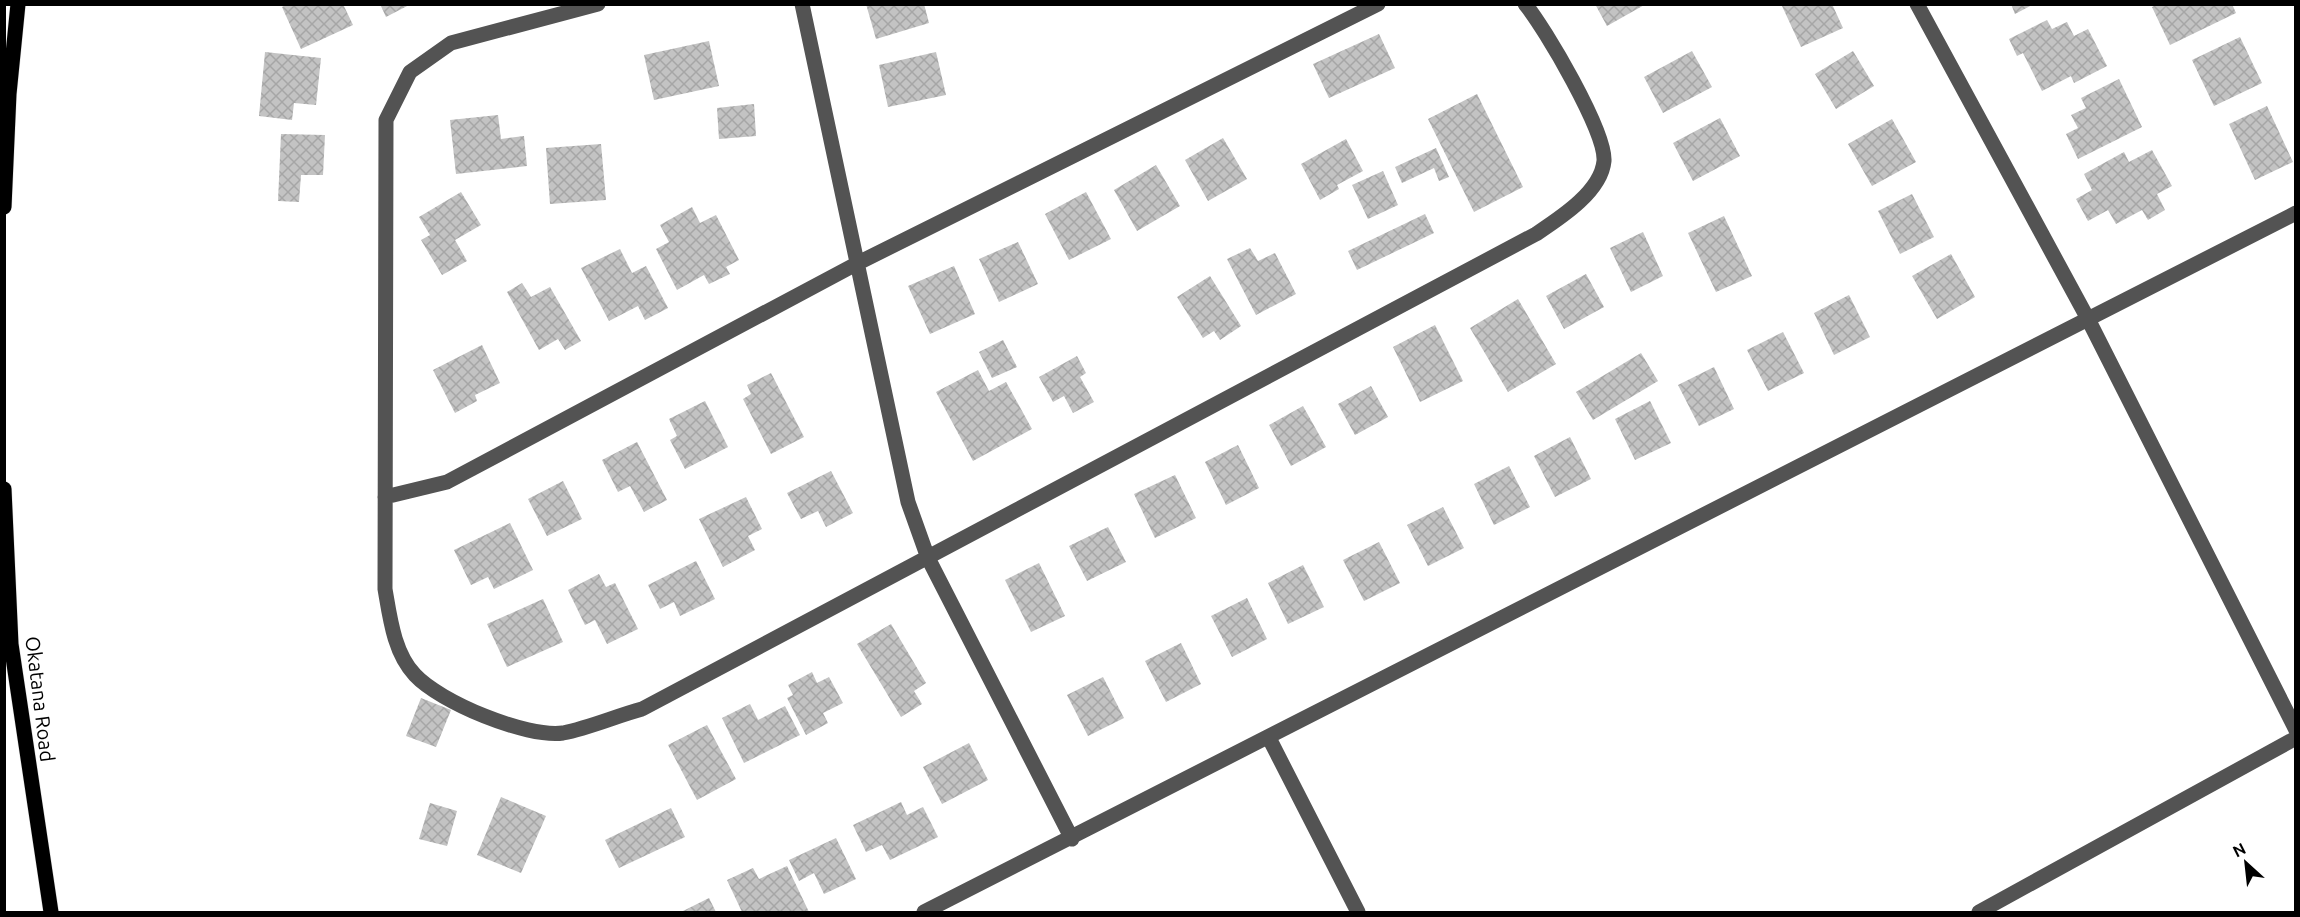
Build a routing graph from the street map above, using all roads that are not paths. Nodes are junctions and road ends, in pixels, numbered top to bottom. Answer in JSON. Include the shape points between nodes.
{"nodes":[{"id":1,"x":18,"y":4,"type":"edge"},
{"id":2,"x":598,"y":4,"type":"edge"},
{"id":3,"x":802,"y":4,"type":"edge"},
{"id":4,"x":1378,"y":4,"type":"edge"},
{"id":5,"x":1525,"y":4,"type":"edge"},
{"id":6,"x":1917,"y":4,"type":"edge"},
{"id":7,"x":4,"y":207,"type":"edge"},
{"id":8,"x":2295,"y":213,"type":"edge"},
{"id":9,"x":858,"y":263,"type":"junction"},
{"id":10,"x":2088,"y":319,"type":"junction"},
{"id":11,"x":4,"y":489,"type":"edge"},
{"id":12,"x":385,"y":496,"type":"junction"},
{"id":13,"x":928,"y":558,"type":"junction"},
{"id":14,"x":2295,"y":730,"type":"edge"},
{"id":15,"x":1269,"y":738,"type":"junction"},
{"id":16,"x":2295,"y":738,"type":"edge"},
{"id":17,"x":1072,"y":839,"type":"junction"},
{"id":18,"x":51,"y":912,"type":"edge"},
{"id":19,"x":924,"y":912,"type":"edge"},
{"id":20,"x":1358,"y":912,"type":"edge"},
{"id":21,"x":1979,"y":912,"type":"edge"}],
"edges":[{"from":1,"to":7,"type":"main road"},
{"from":2,"to":12,"type":"street","via":[[451,44],[410,72],[386,120]]},
{"from":3,"to":9,"type":"street"},
{"from":4,"to":9,"type":"street"},
{"from":5,"to":13,"type":"street","via":[[1558,54],[1597,131],[1604,161],[1592,188],[1570,212],[1536,234]]},
{"from":6,"to":10,"type":"street"},
{"from":8,"to":10,"type":"street"},
{"from":9,"to":12,"type":"street","via":[[447,482]]},
{"from":9,"to":13,"type":"street","via":[[908,502]]},
{"from":10,"to":14,"type":"street"},
{"from":10,"to":15,"type":"street"},
{"from":11,"to":18,"type":"main road","name":"Okatana Road","via":[[11,644]]},
{"from":12,"to":13,"type":"street","via":[[385,590],[394,638],[415,675],[450,699],[513,728],[561,733],[642,709]]},
{"from":13,"to":17,"type":"street"},
{"from":15,"to":17,"type":"street"},
{"from":15,"to":20,"type":"street"},
{"from":16,"to":21,"type":"street"},
{"from":17,"to":19,"type":"street"}]}
